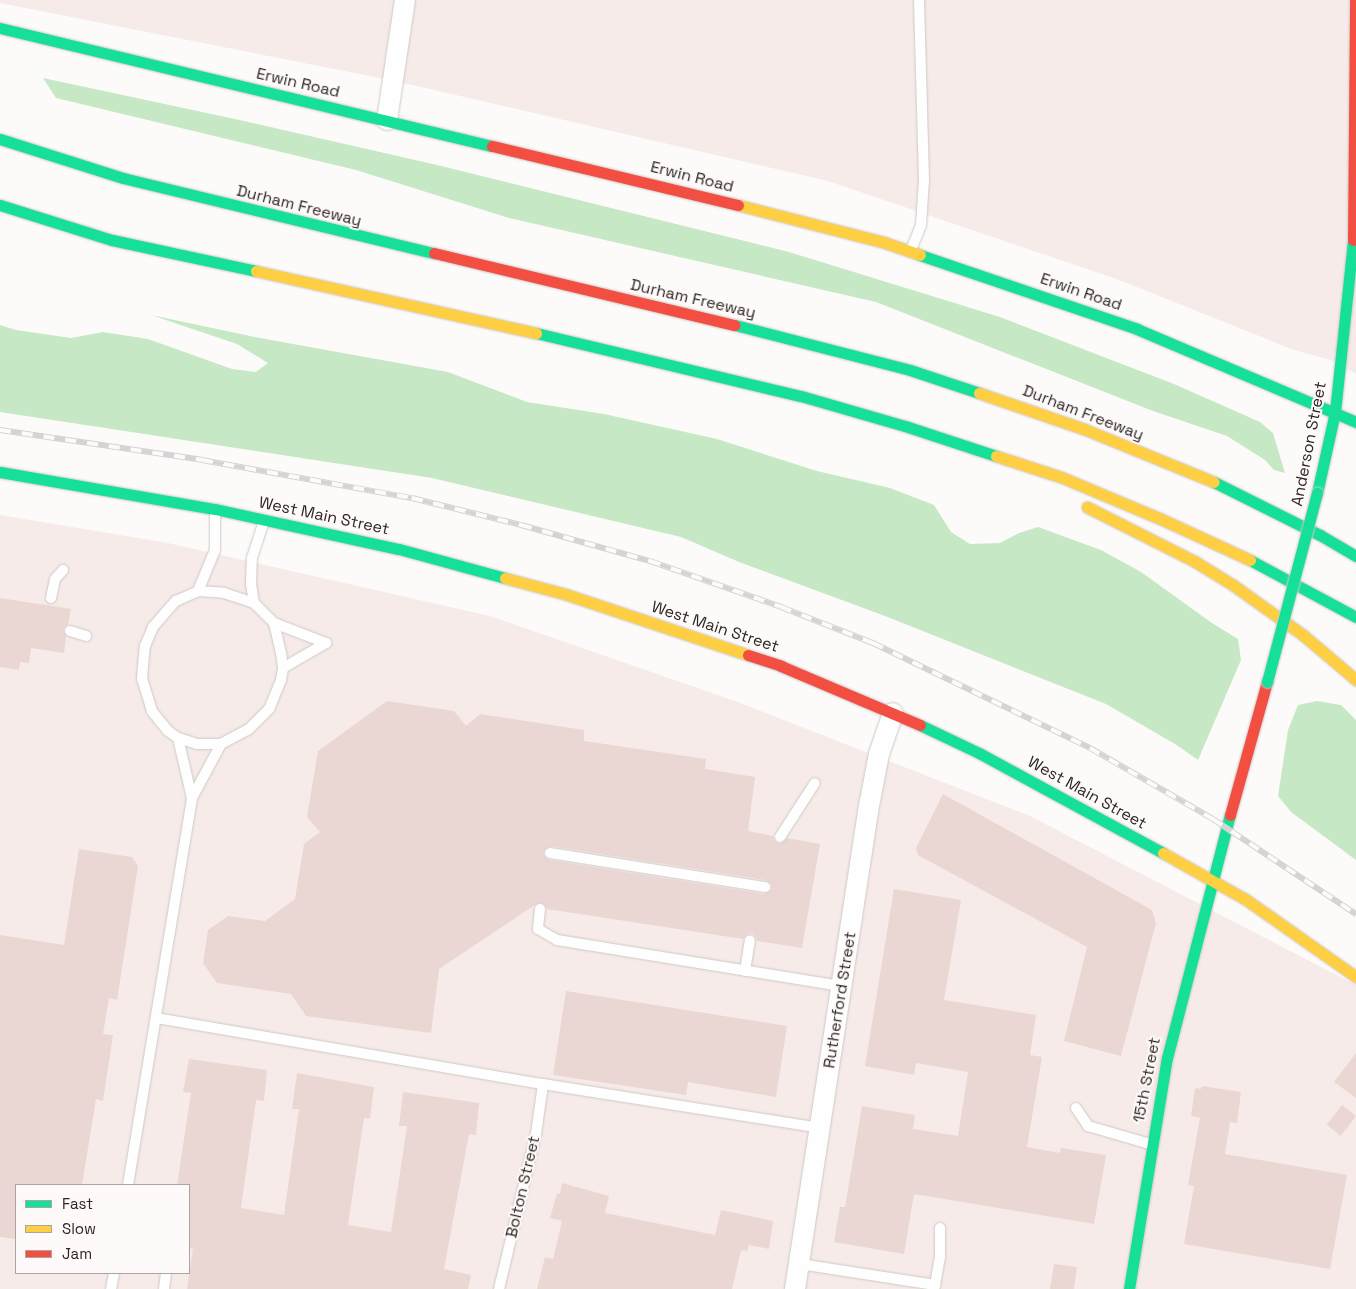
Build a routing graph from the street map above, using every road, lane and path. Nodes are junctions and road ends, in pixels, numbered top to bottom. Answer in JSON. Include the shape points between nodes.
{"nodes":[{"id":1,"x":405,"y":0,"type":"edge"},
{"id":2,"x":919,"y":0,"type":"edge"},
{"id":3,"x":1355,"y":0,"type":"edge"},
{"id":4,"x":0,"y":28,"type":"edge"},
{"id":5,"x":387,"y":120,"type":"junction"},
{"id":6,"x":0,"y":140,"type":"edge"},
{"id":7,"x":0,"y":205,"type":"edge"},
{"id":8,"x":910,"y":251,"type":"junction"},
{"id":9,"x":1334,"y":412,"type":"junction"},
{"id":10,"x":1356,"y":422,"type":"edge"},
{"id":11,"x":905,"y":426,"type":"junction"},
{"id":12,"x":0,"y":472,"type":"edge"},
{"id":13,"x":1020,"y":477,"type":"dead end"},
{"id":14,"x":1212,"y":481,"type":"junction"},
{"id":15,"x":1074,"y":501,"type":"dead end"},
{"id":16,"x":215,"y":509,"type":"junction"},
{"id":17,"x":264,"y":519,"type":"junction"},
{"id":18,"x":1326,"y":521,"type":"dead end"},
{"id":19,"x":1356,"y":556,"type":"edge"},
{"id":20,"x":63,"y":570,"type":"dead end"},
{"id":21,"x":198,"y":591,"type":"junction"},
{"id":22,"x":51,"y":598,"type":"dead end"},
{"id":23,"x":254,"y":603,"type":"junction"},
{"id":24,"x":1356,"y":617,"type":"edge"},
{"id":25,"x":274,"y":623,"type":"junction"},
{"id":26,"x":70,"y":631,"type":"dead end"},
{"id":27,"x":86,"y":636,"type":"dead end"},
{"id":28,"x":283,"y":668,"type":"junction"},
{"id":29,"x":1356,"y":680,"type":"edge"},
{"id":30,"x":893,"y":713,"type":"junction"},
{"id":31,"x":178,"y":738,"type":"junction"},
{"id":32,"x":221,"y":744,"type":"junction"},
{"id":33,"x":815,"y":783,"type":"dead end"},
{"id":34,"x":192,"y":798,"type":"junction"},
{"id":35,"x":780,"y":837,"type":"dead end"},
{"id":36,"x":550,"y":853,"type":"dead end"},
{"id":37,"x":1212,"y":881,"type":"junction"},
{"id":38,"x":765,"y":887,"type":"dead end"},
{"id":39,"x":540,"y":908,"type":"dead end"},
{"id":40,"x":750,"y":940,"type":"dead end"},
{"id":41,"x":745,"y":971,"type":"junction"},
{"id":42,"x":1356,"y":977,"type":"edge"},
{"id":43,"x":842,"y":986,"type":"junction"},
{"id":44,"x":156,"y":1018,"type":"junction"},
{"id":45,"x":544,"y":1084,"type":"junction"},
{"id":46,"x":1076,"y":1108,"type":"dead end"},
{"id":47,"x":820,"y":1128,"type":"junction"},
{"id":48,"x":1151,"y":1144,"type":"junction"},
{"id":49,"x":128,"y":1184,"type":"edge"},
{"id":50,"x":940,"y":1228,"type":"dead end"},
{"id":51,"x":800,"y":1264,"type":"junction"},
{"id":52,"x":114,"y":1274,"type":"edge"},
{"id":53,"x":166,"y":1274,"type":"edge"},
{"id":54,"x":890,"y":1284,"type":"edge"},
{"id":55,"x":935,"y":1287,"type":"edge"},
{"id":56,"x":111,"y":1289,"type":"edge"},
{"id":57,"x":164,"y":1289,"type":"edge"},
{"id":58,"x":499,"y":1289,"type":"edge"},
{"id":59,"x":796,"y":1289,"type":"edge"},
{"id":60,"x":1129,"y":1289,"type":"edge"}],
"edges":[{"from":1,"to":5,"type":"street"},
{"from":2,"to":8,"type":"lane","via":[[924,180],[921,225]]},
{"from":3,"to":9,"type":"main road","name":"Anderson Street","via":[[1353,237]]},
{"from":4,"to":5,"type":"main road","name":"Erwin Road"},
{"from":5,"to":8,"type":"main road","name":"Erwin Road","via":[[810,222]]},
{"from":6,"to":14,"type":"main road","name":"Durham Freeway","via":[[196,197],[910,370],[1084,429]]},
{"from":7,"to":11,"type":"main road","via":[[112,240],[560,338],[801,396]]},
{"from":8,"to":9,"type":"main road","name":"Erwin Road","via":[[1137,329]]},
{"from":9,"to":10,"type":"main road","name":"Erwin Road"},
{"from":9,"to":37,"type":"main road","name":"Anderson Street","bridge":true,"via":[[1317,493]]},
{"from":11,"to":13,"type":"main road"},
{"from":11,"to":24,"type":"main road","via":[[1061,477],[1152,515],[1254,562]]},
{"from":12,"to":16,"type":"main road","name":"West Main Street"},
{"from":14,"to":18,"type":"main road"},
{"from":14,"to":19,"type":"main road","name":"Durham Freeway"},
{"from":15,"to":29,"type":"main road","via":[[1128,526],[1233,585],[1303,635]]},
{"from":16,"to":17,"type":"main road","name":"West Main Street"},
{"from":16,"to":21,"type":"lane","via":[[215,550]]},
{"from":17,"to":23,"type":"lane","via":[[252,558]]},
{"from":17,"to":30,"type":"main road","name":"West Main Street","via":[[398,549],[565,594],[781,666]]},
{"from":20,"to":22,"type":"lane","via":[[55,579]]},
{"from":21,"to":23,"type":"lane","via":[[224,593]]},
{"from":21,"to":31,"type":"lane","via":[[169,607],[153,627],[143,656],[142,678],[152,711]]},
{"from":23,"to":25,"type":"lane"},
{"from":25,"to":28,"type":"lane"},
{"from":25,"to":28,"type":"lane","via":[[326,643]]},
{"from":26,"to":27,"type":"lane"},
{"from":28,"to":32,"type":"lane","via":[[276,695],[260,720],[241,735]]},
{"from":30,"to":37,"type":"main road","name":"West Main Street","via":[[996,762]]},
{"from":30,"to":43,"type":"street","name":"Rutherford Street","via":[[879,754]]},
{"from":31,"to":32,"type":"lane","via":[[197,744]]},
{"from":31,"to":34,"type":"lane"},
{"from":32,"to":34,"type":"lane"},
{"from":33,"to":35,"type":"lane"},
{"from":34,"to":44,"type":"lane"},
{"from":36,"to":38,"type":"lane"},
{"from":37,"to":42,"type":"main road","name":"West Main Street","via":[[1245,899]]},
{"from":37,"to":48,"type":"main road","name":"15th Street","via":[[1167,1058]]},
{"from":39,"to":41,"type":"lane","via":[[538,929],[557,940]]},
{"from":40,"to":41,"type":"lane"},
{"from":41,"to":43,"type":"lane"},
{"from":43,"to":47,"type":"street","name":"Rutherford Street"},
{"from":44,"to":45,"type":"lane"},
{"from":44,"to":49,"type":"lane"},
{"from":45,"to":47,"type":"lane"},
{"from":45,"to":58,"type":"lane","name":"Bolton Street","via":[[536,1134]]},
{"from":46,"to":48,"type":"lane","via":[[1088,1126]]},
{"from":47,"to":51,"type":"street","name":"Rutherford Street"},
{"from":48,"to":60,"type":"main road","name":"15th Street"},
{"from":50,"to":55,"type":"lane"},
{"from":51,"to":54,"type":"lane"},
{"from":51,"to":59,"type":"street","name":"Rutherford Street"},
{"from":52,"to":56,"type":"lane"},
{"from":53,"to":57,"type":"lane"},
{"from":54,"to":55,"type":"lane"}]}
